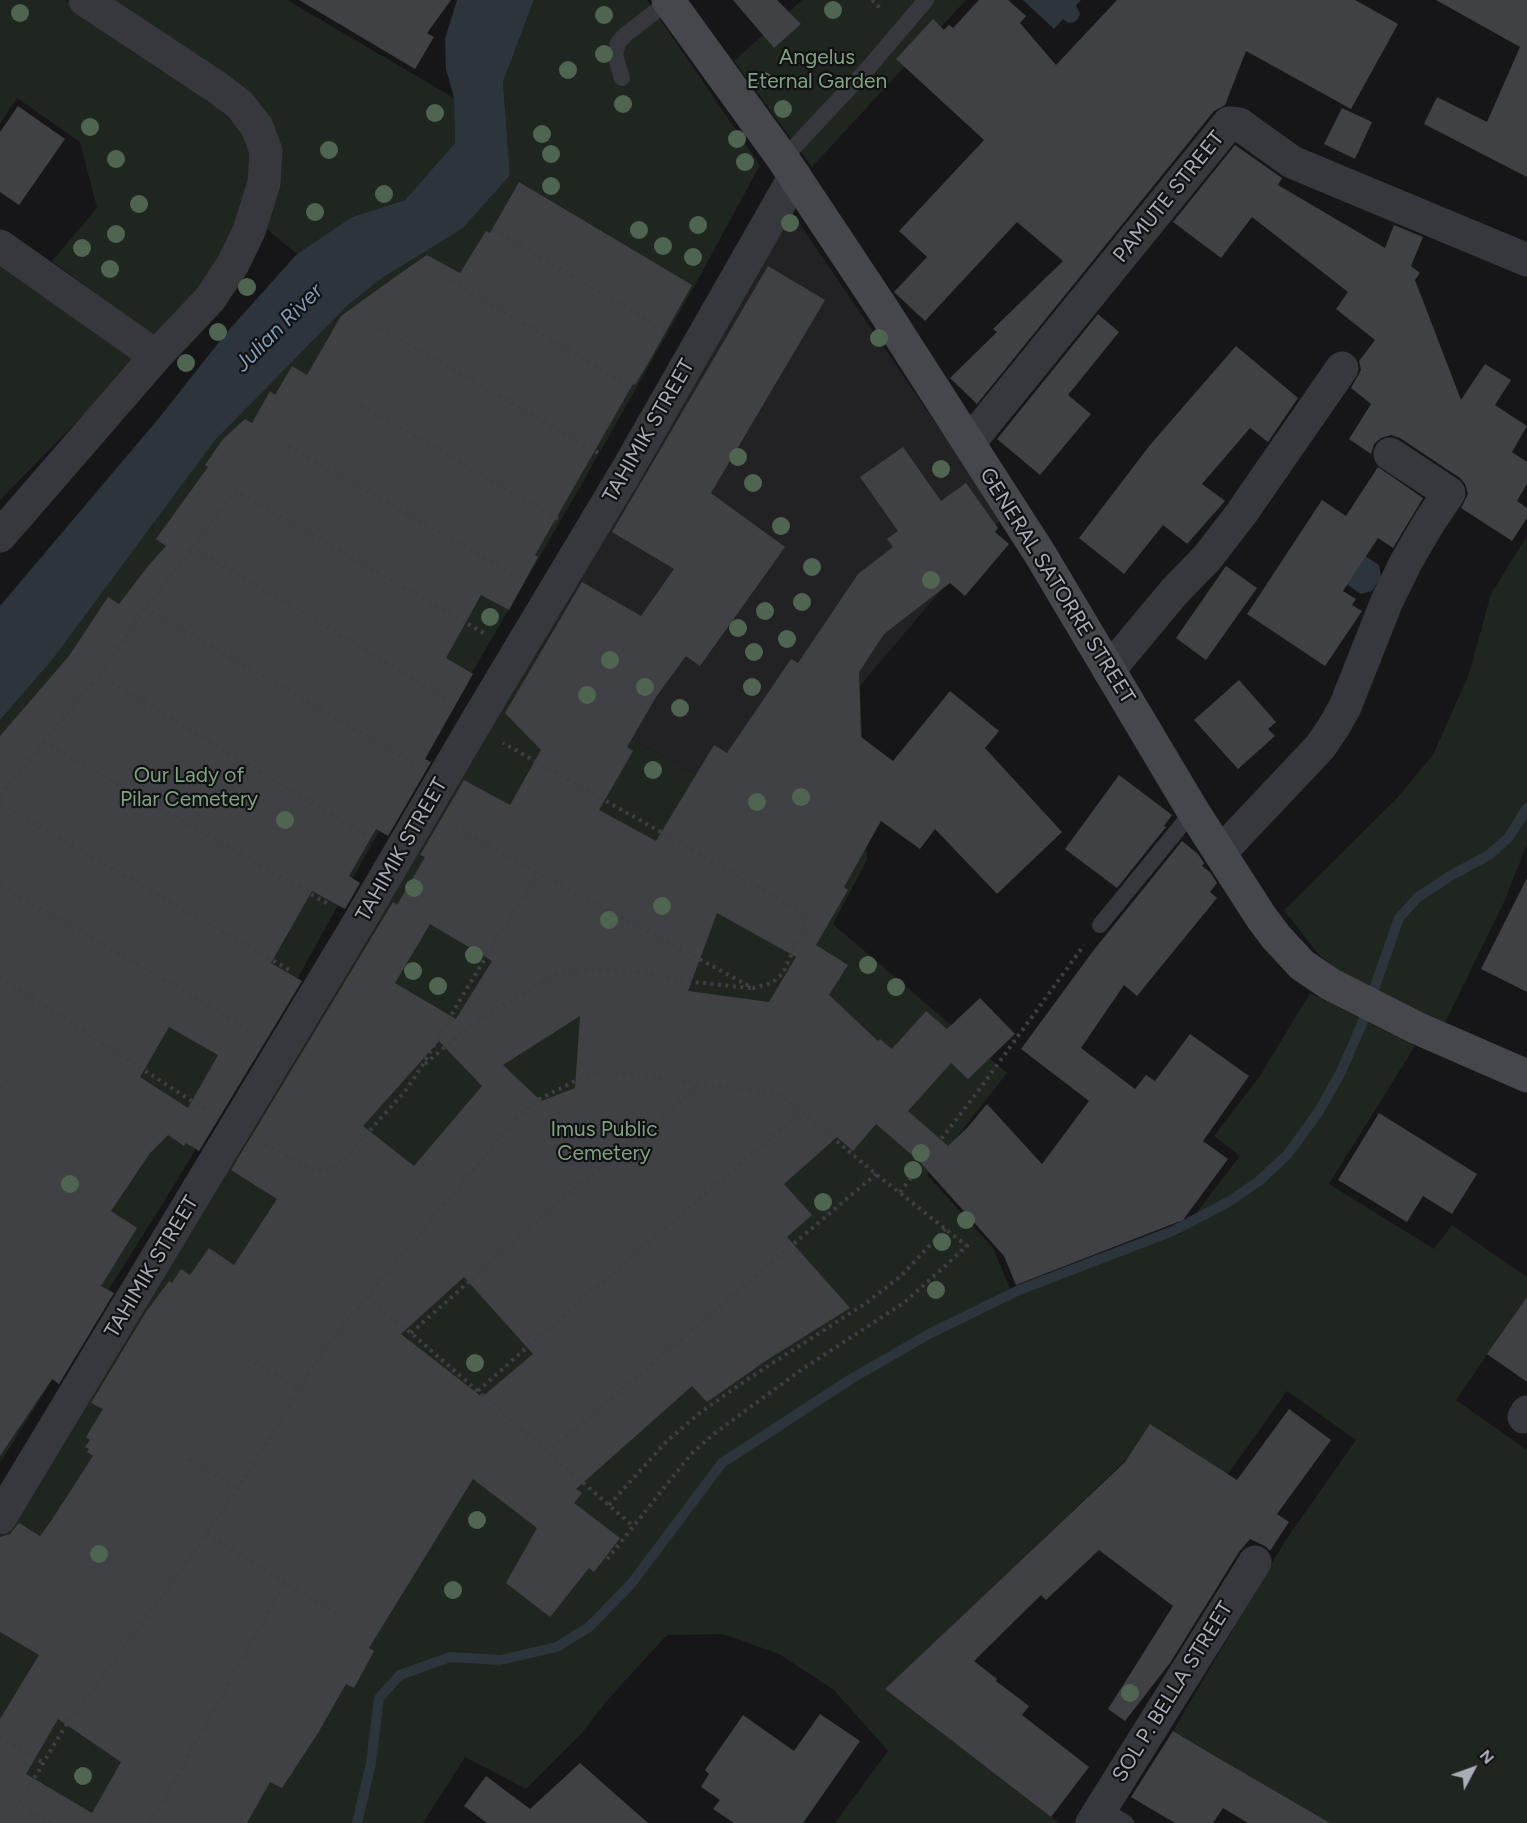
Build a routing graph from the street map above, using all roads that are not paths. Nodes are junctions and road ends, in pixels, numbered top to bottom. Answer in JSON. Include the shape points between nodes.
{"nodes":[{"id":1,"x":85,"y":0,"type":"edge"},
{"id":2,"x":926,"y":0,"type":"edge"},
{"id":3,"x":669,"y":1,"type":"edge"},
{"id":4,"x":622,"y":78,"type":"dead end"},
{"id":5,"x":789,"y":168,"type":"junction"},
{"id":6,"x":0,"y":246,"type":"edge"},
{"id":7,"x":1527,"y":260,"type":"edge"},
{"id":8,"x":156,"y":356,"type":"junction"},
{"id":9,"x":1342,"y":368,"type":"dead end"},
{"id":10,"x":969,"y":443,"type":"junction"},
{"id":11,"x":1390,"y":454,"type":"dead end"},
{"id":12,"x":0,"y":536,"type":"edge"},
{"id":13,"x":1109,"y":669,"type":"junction"},
{"id":14,"x":1193,"y":811,"type":"junction"},
{"id":15,"x":1220,"y":853,"type":"junction"},
{"id":16,"x":1100,"y":925,"type":"road end"},
{"id":17,"x":1527,"y":1076,"type":"edge"},
{"id":18,"x":0,"y":1518,"type":"edge"},
{"id":19,"x":1255,"y":1562,"type":"dead end"},
{"id":20,"x":1106,"y":1818,"type":"edge"}],
"edges":[{"from":1,"to":8,"type":"street","via":[[240,105],[257,127],[266,151],[264,183],[249,231],[233,264],[210,299]]},
{"from":2,"to":5,"type":"lane"},
{"from":3,"to":4,"type":"lane","via":[[618,44],[615,55]]},
{"from":3,"to":5,"type":"street","name":"GENERAL SATORRE STREET"},
{"from":5,"to":10,"type":"street","name":"GENERAL SATORRE STREET"},
{"from":5,"to":18,"type":"street","name":"TAHIMIK STREET","via":[[696,349],[627,470]]},
{"from":6,"to":8,"type":"street"},
{"from":7,"to":10,"type":"street","name":"PAMUTE STREET","via":[[1292,162],[1239,124],[1229,123]]},
{"from":8,"to":12,"type":"street"},
{"from":9,"to":13,"type":"street","via":[[1214,549]]},
{"from":10,"to":13,"type":"street","name":"GENERAL SATORRE STREET"},
{"from":11,"to":15,"type":"street","via":[[1449,494],[1406,562],[1333,728],[1320,747]]},
{"from":13,"to":14,"type":"street","name":"GENERAL SATORRE STREET"},
{"from":14,"to":15,"type":"street","name":"GENERAL SATORRE STREET"},
{"from":14,"to":16,"type":"lane"},
{"from":15,"to":17,"type":"street","name":"GENERAL SATORRE STREET","via":[[1276,937],[1302,965],[1330,984],[1417,1028]]},
{"from":19,"to":20,"type":"street","name":"SOL P. BELLA STREET"}]}
